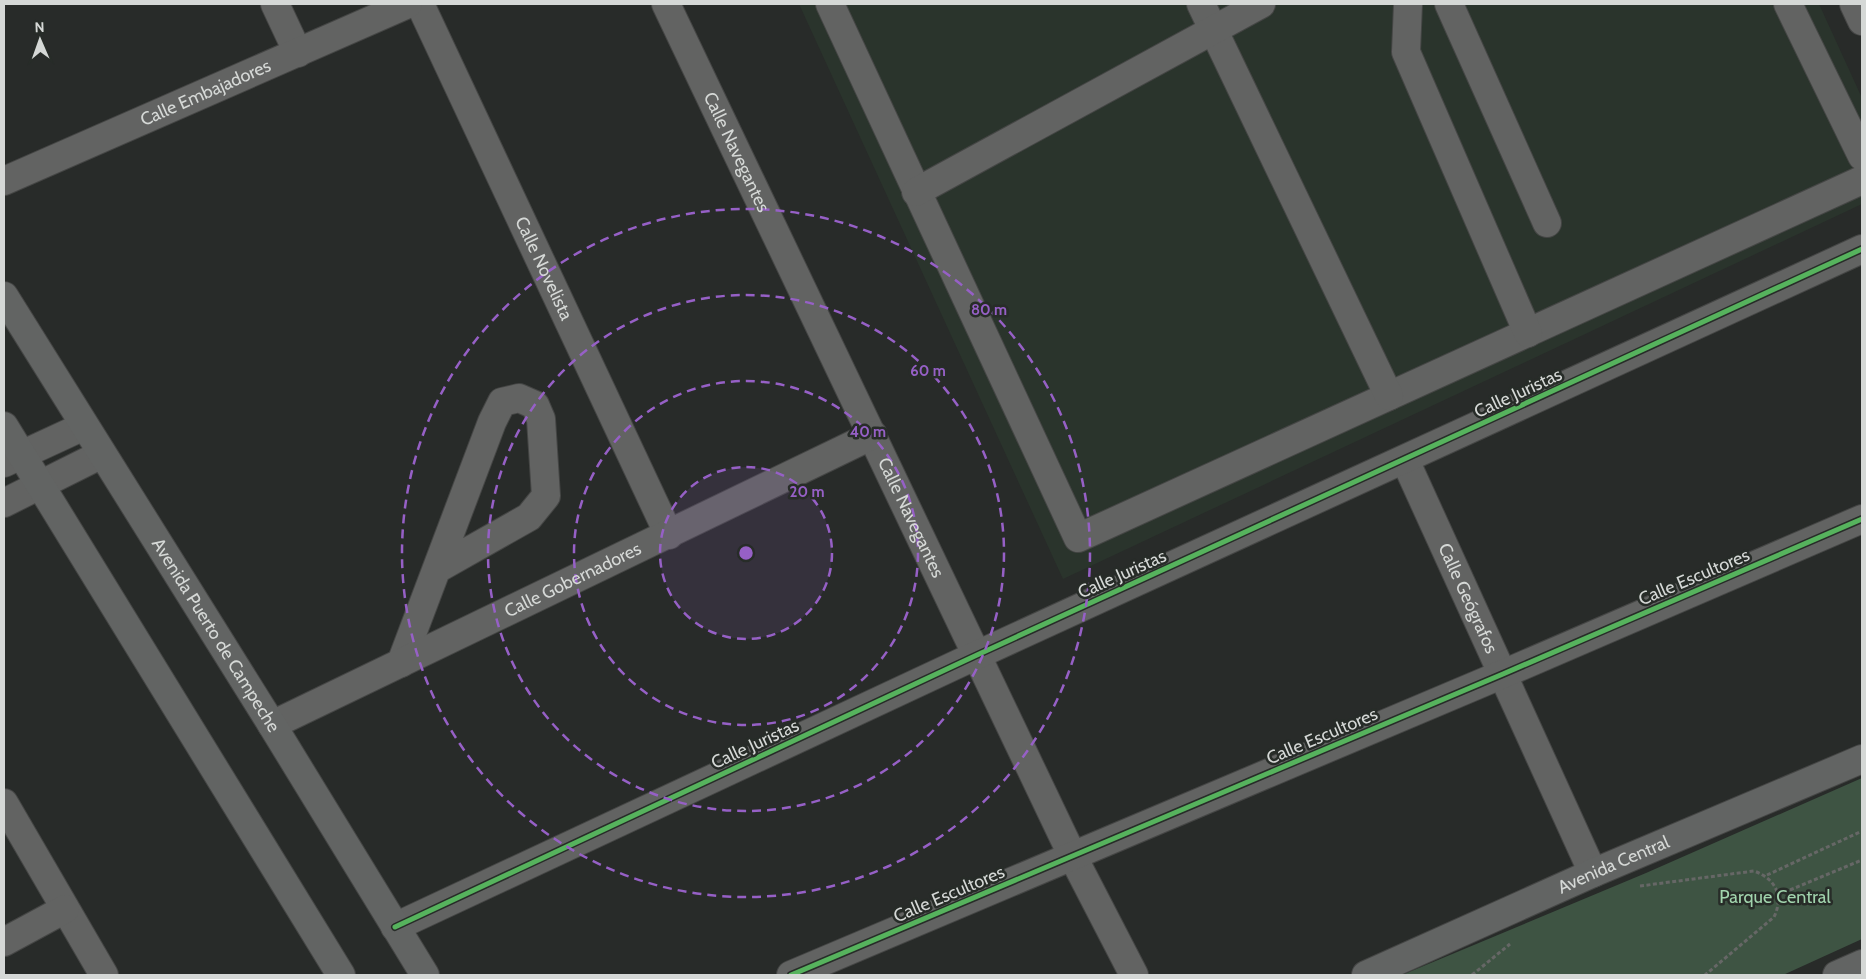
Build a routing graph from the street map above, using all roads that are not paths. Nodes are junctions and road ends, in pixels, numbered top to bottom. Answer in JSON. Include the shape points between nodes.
{"nodes":[{"id":1,"x":275,"y":4,"type":"edge"},
{"id":2,"x":408,"y":4,"type":"edge"},
{"id":3,"x":420,"y":4,"type":"edge"},
{"id":4,"x":666,"y":4,"type":"edge"},
{"id":5,"x":830,"y":4,"type":"edge"},
{"id":6,"x":1202,"y":4,"type":"edge"},
{"id":7,"x":1260,"y":4,"type":"edge"},
{"id":8,"x":1408,"y":4,"type":"edge"},
{"id":9,"x":1449,"y":4,"type":"edge"},
{"id":10,"x":1788,"y":4,"type":"edge"},
{"id":11,"x":1854,"y":4,"type":"edge"},
{"id":12,"x":1862,"y":21,"type":"edge"},
{"id":13,"x":1212,"y":30,"type":"junction"},
{"id":14,"x":298,"y":53,"type":"junction"},
{"id":15,"x":1862,"y":156,"type":"edge"},
{"id":16,"x":1862,"y":180,"type":"edge"},
{"id":17,"x":4,"y":181,"type":"edge"},
{"id":18,"x":916,"y":192,"type":"junction"},
{"id":19,"x":1547,"y":223,"type":"dead end"},
{"id":20,"x":1862,"y":249,"type":"edge"},
{"id":21,"x":4,"y":296,"type":"edge"},
{"id":22,"x":1528,"y":333,"type":"junction"},
{"id":23,"x":1389,"y":396,"type":"junction"},
{"id":24,"x":4,"y":426,"type":"edge"},
{"id":25,"x":84,"y":426,"type":"junction"},
{"id":26,"x":874,"y":436,"type":"junction"},
{"id":27,"x":102,"y":454,"type":"junction"},
{"id":28,"x":13,"y":459,"type":"edge"},
{"id":29,"x":1405,"y":460,"type":"junction"},
{"id":30,"x":39,"y":486,"type":"junction"},
{"id":31,"x":4,"y":503,"type":"edge"},
{"id":32,"x":1862,"y":519,"type":"edge"},
{"id":33,"x":669,"y":534,"type":"junction"},
{"id":34,"x":437,"y":569,"type":"junction"},
{"id":35,"x":977,"y":655,"type":"junction"},
{"id":36,"x":401,"y":664,"type":"junction"},
{"id":37,"x":1503,"y":674,"type":"junction"},
{"id":38,"x":272,"y":725,"type":"junction"},
{"id":39,"x":1862,"y":759,"type":"edge"},
{"id":40,"x":4,"y":803,"type":"edge"},
{"id":41,"x":1073,"y":857,"type":"junction"},
{"id":42,"x":1593,"y":873,"type":"junction"},
{"id":43,"x":66,"y":909,"type":"junction"},
{"id":44,"x":395,"y":927,"type":"junction"},
{"id":45,"x":4,"y":942,"type":"edge"},
{"id":46,"x":1862,"y":964,"type":"edge"},
{"id":47,"x":104,"y":975,"type":"edge"},
{"id":48,"x":341,"y":975,"type":"edge"},
{"id":49,"x":425,"y":975,"type":"edge"},
{"id":50,"x":791,"y":975,"type":"edge"},
{"id":51,"x":1134,"y":975,"type":"edge"},
{"id":52,"x":1366,"y":975,"type":"edge"},
{"id":53,"x":1837,"y":975,"type":"edge"}],
"edges":[{"from":1,"to":14,"type":"street"},
{"from":2,"to":14,"type":"street","name":"Calle Embajadores"},
{"from":3,"to":33,"type":"street","name":"Calle Novelista"},
{"from":4,"to":26,"type":"street","name":"Calle Navegantes"},
{"from":5,"to":18,"type":"street"},
{"from":6,"to":13,"type":"street"},
{"from":7,"to":13,"type":"street"},
{"from":8,"to":22,"type":"street","via":[[1406,52]]},
{"from":9,"to":19,"type":"street"},
{"from":10,"to":15,"type":"street"},
{"from":11,"to":12,"type":"street"},
{"from":13,"to":18,"type":"street"},
{"from":13,"to":23,"type":"street"},
{"from":14,"to":17,"type":"street","name":"Calle Embajadores"},
{"from":16,"to":22,"type":"street"},
{"from":18,"to":23,"type":"street","via":[[1078,538]]},
{"from":20,"to":29,"type":"street","name":"Calle Juristas"},
{"from":21,"to":25,"type":"main road","name":"Avenida Puerto de Campeche"},
{"from":22,"to":23,"type":"street"},
{"from":24,"to":28,"type":"main road"},
{"from":25,"to":27,"type":"main road","name":"Avenida Puerto de Campeche"},
{"from":25,"to":28,"type":"street"},
{"from":26,"to":33,"type":"street","name":"Calle Gobernadores"},
{"from":26,"to":35,"type":"street","name":"Calle Navegantes"},
{"from":27,"to":30,"type":"street"},
{"from":27,"to":38,"type":"main road","name":"Avenida Puerto de Campeche"},
{"from":28,"to":30,"type":"main road"},
{"from":29,"to":35,"type":"street","name":"Calle Juristas"},
{"from":29,"to":37,"type":"street","name":"Calle Geógrafos"},
{"from":30,"to":31,"type":"street"},
{"from":30,"to":48,"type":"main road"},
{"from":32,"to":37,"type":"street","name":"Calle Escultores"},
{"from":33,"to":36,"type":"street","name":"Calle Gobernadores"},
{"from":34,"to":34,"type":"street","via":[[502,402],[519,398],[535,405],[541,418],[546,496],[529,517]]},
{"from":34,"to":36,"type":"street"},
{"from":35,"to":41,"type":"street","name":"Calle Navegantes"},
{"from":35,"to":44,"type":"street","name":"Calle Juristas"},
{"from":36,"to":38,"type":"street","name":"Calle Gobernadores"},
{"from":37,"to":41,"type":"street","name":"Calle Escultores"},
{"from":37,"to":42,"type":"street","name":"Calle Geógrafos"},
{"from":38,"to":44,"type":"main road","name":"Avenida Puerto de Campeche"},
{"from":39,"to":42,"type":"main road","name":"Avenida Central"},
{"from":40,"to":43,"type":"street"},
{"from":41,"to":50,"type":"street","name":"Calle Escultores"},
{"from":41,"to":51,"type":"street","name":"Calle Navegantes"},
{"from":42,"to":52,"type":"main road","name":"Avenida Central"},
{"from":43,"to":45,"type":"street"},
{"from":43,"to":47,"type":"street"},
{"from":44,"to":49,"type":"main road","name":"Avenida Puerto de Campeche"},
{"from":46,"to":53,"type":"main road"}]}
